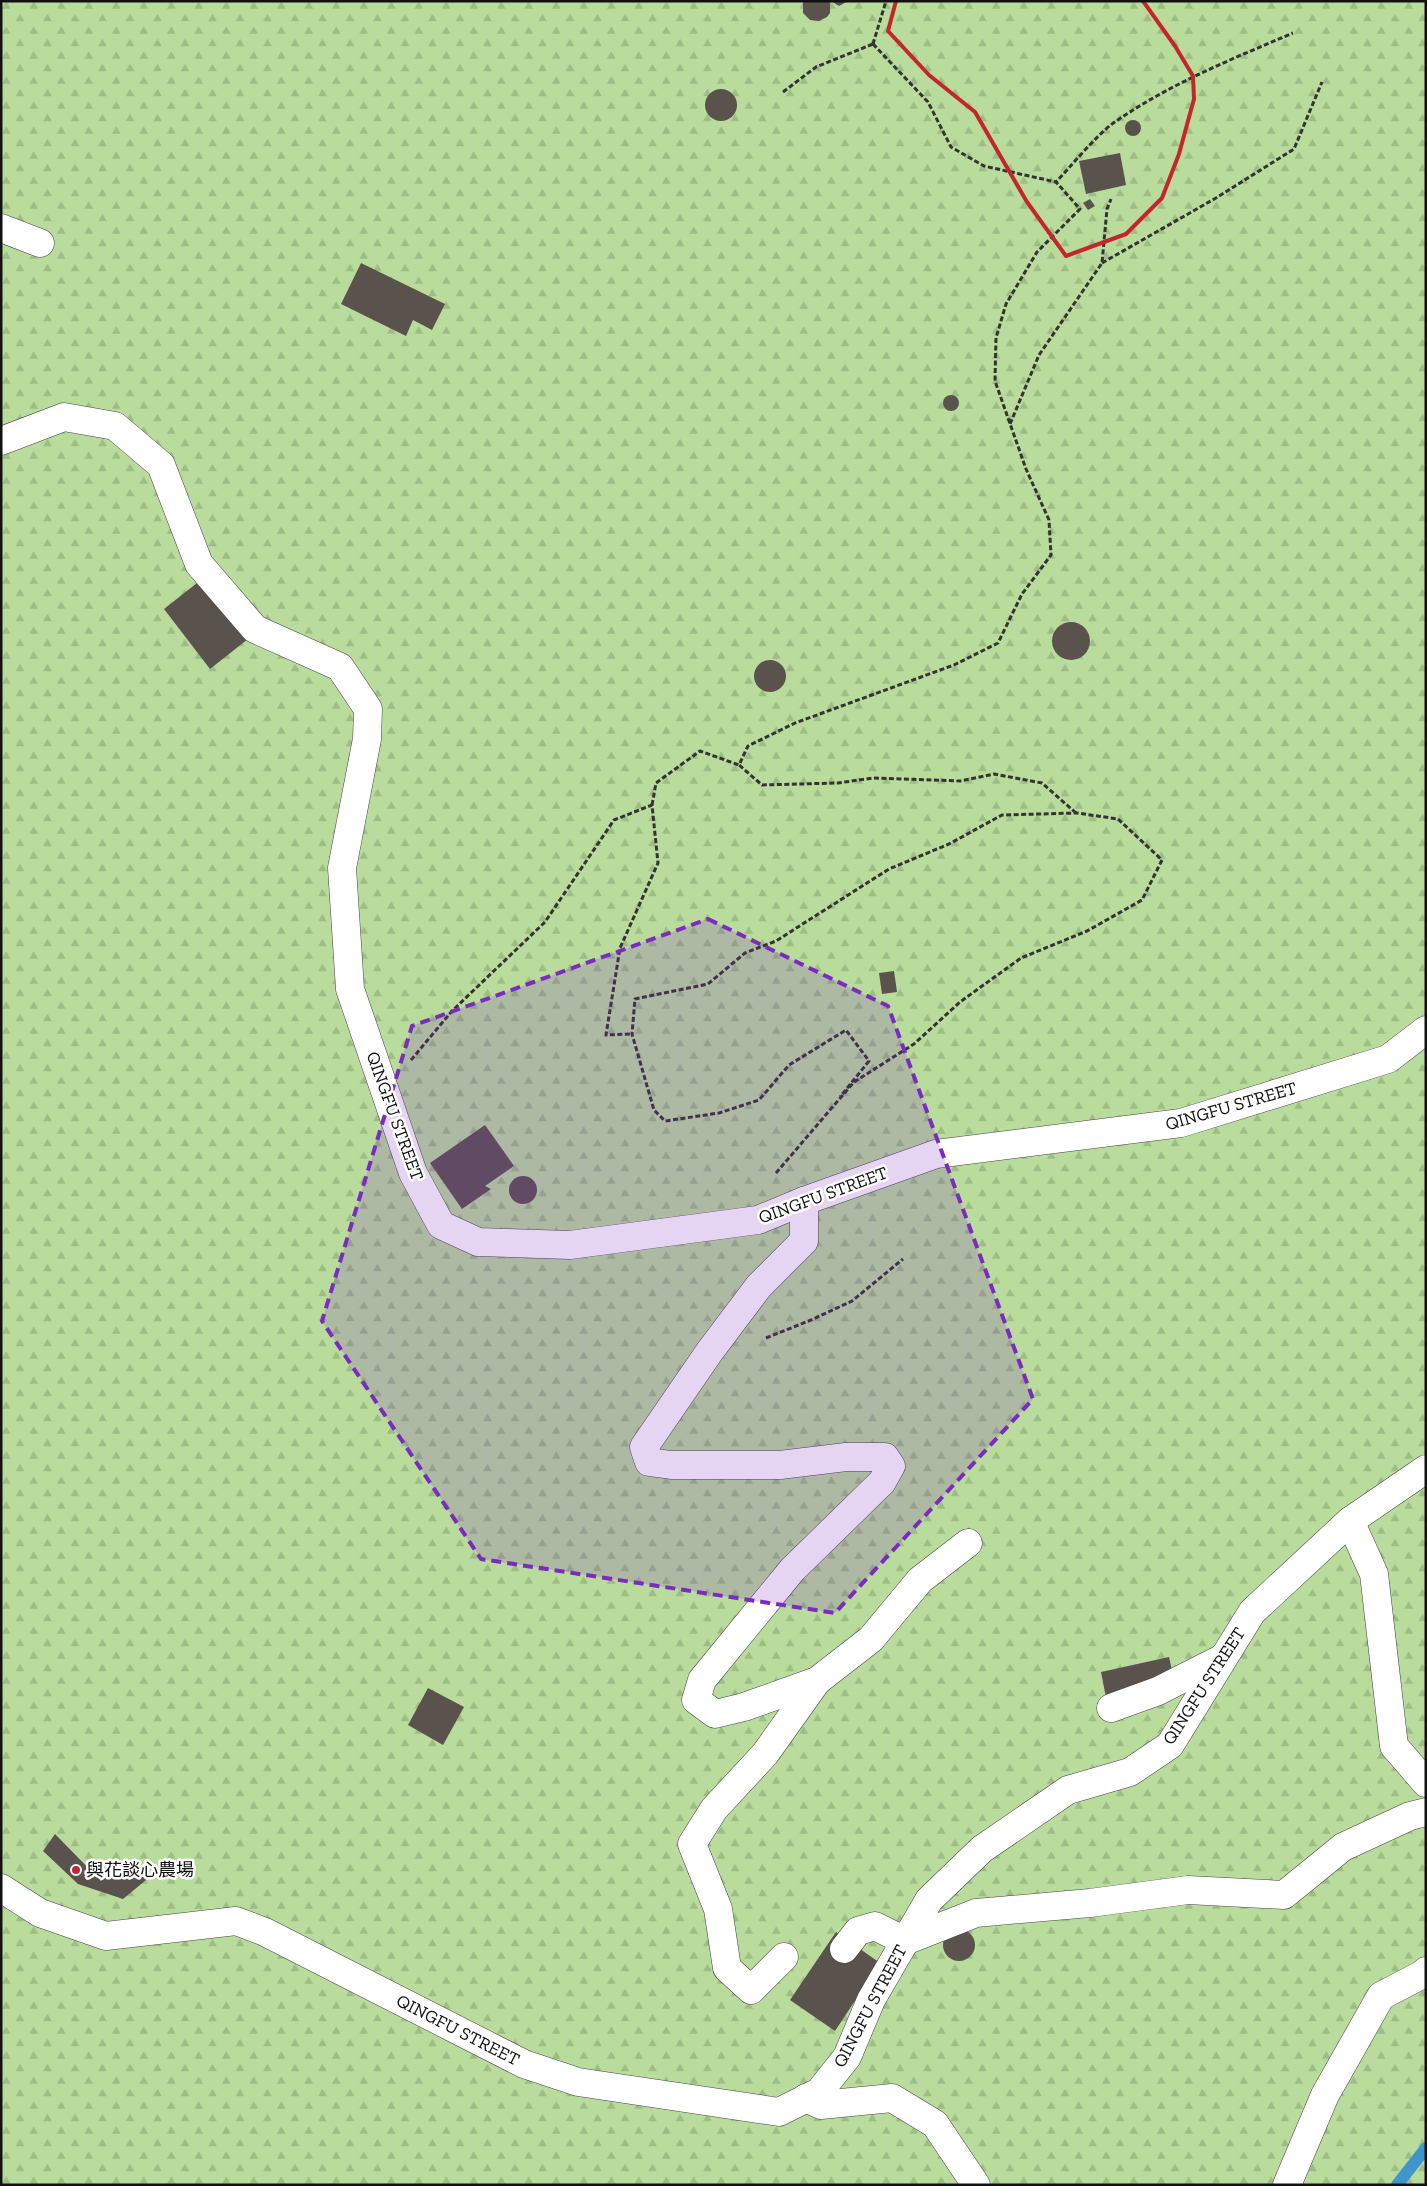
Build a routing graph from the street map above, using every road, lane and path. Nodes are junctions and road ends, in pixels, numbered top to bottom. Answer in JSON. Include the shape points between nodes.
{"nodes":[{"id":1,"x":886,"y":1,"type":"edge"},
{"id":2,"x":1293,"y":33,"type":"dead end"},
{"id":3,"x":873,"y":44,"type":"junction"},
{"id":4,"x":1322,"y":82,"type":"dead end"},
{"id":5,"x":783,"y":92,"type":"dead end"},
{"id":6,"x":1056,"y":182,"type":"junction"},
{"id":7,"x":1111,"y":199,"type":"dead end"},
{"id":8,"x":1,"y":228,"type":"edge"},
{"id":9,"x":40,"y":244,"type":"dead end"},
{"id":10,"x":1102,"y":264,"type":"junction"},
{"id":11,"x":1010,"y":424,"type":"junction"},
{"id":12,"x":1,"y":441,"type":"edge"},
{"id":13,"x":739,"y":765,"type":"junction"},
{"id":14,"x":652,"y":805,"type":"junction"},
{"id":15,"x":1077,"y":813,"type":"junction"},
{"id":16,"x":1426,"y":1030,"type":"edge"},
{"id":17,"x":632,"y":1034,"type":"junction"},
{"id":18,"x":385,"y":1091,"type":"junction"},
{"id":19,"x":840,"y":1097,"type":"junction"},
{"id":20,"x":774,"y":1176,"type":"dead end"},
{"id":21,"x":804,"y":1201,"type":"junction"},
{"id":22,"x":903,"y":1259,"type":"dead end"},
{"id":23,"x":756,"y":1341,"type":"dead end"},
{"id":24,"x":1426,"y":1469,"type":"edge"},
{"id":25,"x":1350,"y":1521,"type":"junction"},
{"id":26,"x":968,"y":1543,"type":"dead end"},
{"id":27,"x":1224,"y":1658,"type":"junction"},
{"id":28,"x":817,"y":1682,"type":"junction"},
{"id":29,"x":1111,"y":1708,"type":"dead end"},
{"id":30,"x":1426,"y":1783,"type":"edge"},
{"id":31,"x":1426,"y":1812,"type":"edge"},
{"id":32,"x":1,"y":1888,"type":"edge"},
{"id":33,"x":905,"y":1942,"type":"junction"},
{"id":34,"x":844,"y":1948,"type":"dead end"},
{"id":35,"x":784,"y":1957,"type":"dead end"},
{"id":36,"x":1426,"y":1971,"type":"edge"},
{"id":37,"x":806,"y":2098,"type":"junction"},
{"id":38,"x":976,"y":2185,"type":"edge"},
{"id":39,"x":1287,"y":2185,"type":"edge"}],
"edges":[{"from":1,"to":3,"type":"path"},
{"from":2,"to":6,"type":"path","via":[[1167,92],[1111,125]]},
{"from":3,"to":5,"type":"path","via":[[816,67]]},
{"from":3,"to":6,"type":"path","via":[[928,102],[951,147],[984,166]]},
{"from":4,"to":10,"type":"path","via":[[1294,149]]},
{"from":6,"to":11,"type":"path","via":[[1080,209],[1037,252],[1006,304],[996,338],[995,381]]},
{"from":7,"to":10,"type":"path","via":[[1107,209]]},
{"from":8,"to":9,"type":"street"},
{"from":10,"to":11,"type":"path","via":[[1039,354]]},
{"from":11,"to":13,"type":"path","via":[[1049,520],[1051,555],[1022,594],[998,644],[954,664],[795,723],[748,746]]},
{"from":12,"to":18,"type":"street","name":"QINGFU STREET","via":[[64,417],[115,426],[161,465],[199,564],[255,628],[340,667],[368,709],[367,739],[342,868],[350,989]]},
{"from":13,"to":14,"type":"path","via":[[700,751],[656,784]]},
{"from":13,"to":15,"type":"path","via":[[762,785],[838,783],[873,778],[960,781],[994,774],[1042,783]]},
{"from":14,"to":17,"type":"path","via":[[658,863],[620,948],[606,1035]]},
{"from":14,"to":18,"type":"path","via":[[614,820],[546,922],[452,1010]]},
{"from":15,"to":17,"type":"path","via":[[1002,815],[949,844],[889,869],[776,940],[745,953],[708,984],[636,998]]},
{"from":15,"to":19,"type":"path","via":[[1118,819],[1162,860],[1142,900],[1087,931],[1021,958],[960,1002],[914,1044],[854,1082]]},
{"from":16,"to":21,"type":"street","name":"QINGFU STREET","via":[[1388,1059],[1181,1123],[936,1154]]},
{"from":17,"to":19,"type":"path","via":[[654,1110],[665,1121],[719,1113],[759,1100],[789,1065],[846,1030],[868,1061]]},
{"from":18,"to":21,"type":"street","name":"QINGFU STREET","via":[[413,1173],[441,1225],[478,1242],[570,1245],[758,1220]]},
{"from":19,"to":20,"type":"path"},
{"from":21,"to":28,"type":"street","via":[[804,1241],[759,1286],[644,1446],[649,1462],[671,1465],[780,1465],[846,1457],[885,1457],[891,1466],[882,1482],[792,1570],[702,1680],[696,1700],[715,1714]]},
{"from":22,"to":23,"type":"path","via":[[852,1301]]},
{"from":24,"to":25,"type":"street","name":"QINGFU STREET"},
{"from":25,"to":27,"type":"street","name":"QINGFU STREET","via":[[1252,1612]]},
{"from":25,"to":30,"type":"street","via":[[1374,1574],[1394,1746]]},
{"from":26,"to":28,"type":"street","via":[[920,1580],[870,1639]]},
{"from":27,"to":29,"type":"street","via":[[1158,1691]]},
{"from":27,"to":33,"type":"street","name":"QINGFU STREET","via":[[1170,1745],[1130,1772],[1068,1790],[982,1849],[929,1900]]},
{"from":28,"to":35,"type":"street","via":[[764,1754],[714,1809],[692,1844],[718,1909],[727,1968],[751,1990]]},
{"from":31,"to":33,"type":"street","via":[[1410,1816],[1343,1847],[1284,1895],[1188,1890],[976,1913]]},
{"from":32,"to":37,"type":"street","name":"QINGFU STREET","via":[[40,1913],[106,1936],[236,1922],[265,1932],[524,2064],[578,2082],[778,2112]]},
{"from":33,"to":34,"type":"street","via":[[875,1926],[858,1930]]},
{"from":33,"to":37,"type":"street","name":"QINGFU STREET","via":[[871,2000],[847,2057],[818,2092]]},
{"from":36,"to":39,"type":"street","via":[[1380,1996],[1325,2095]]},
{"from":37,"to":38,"type":"street","via":[[821,2105],[892,2098],[935,2124]]}]}
